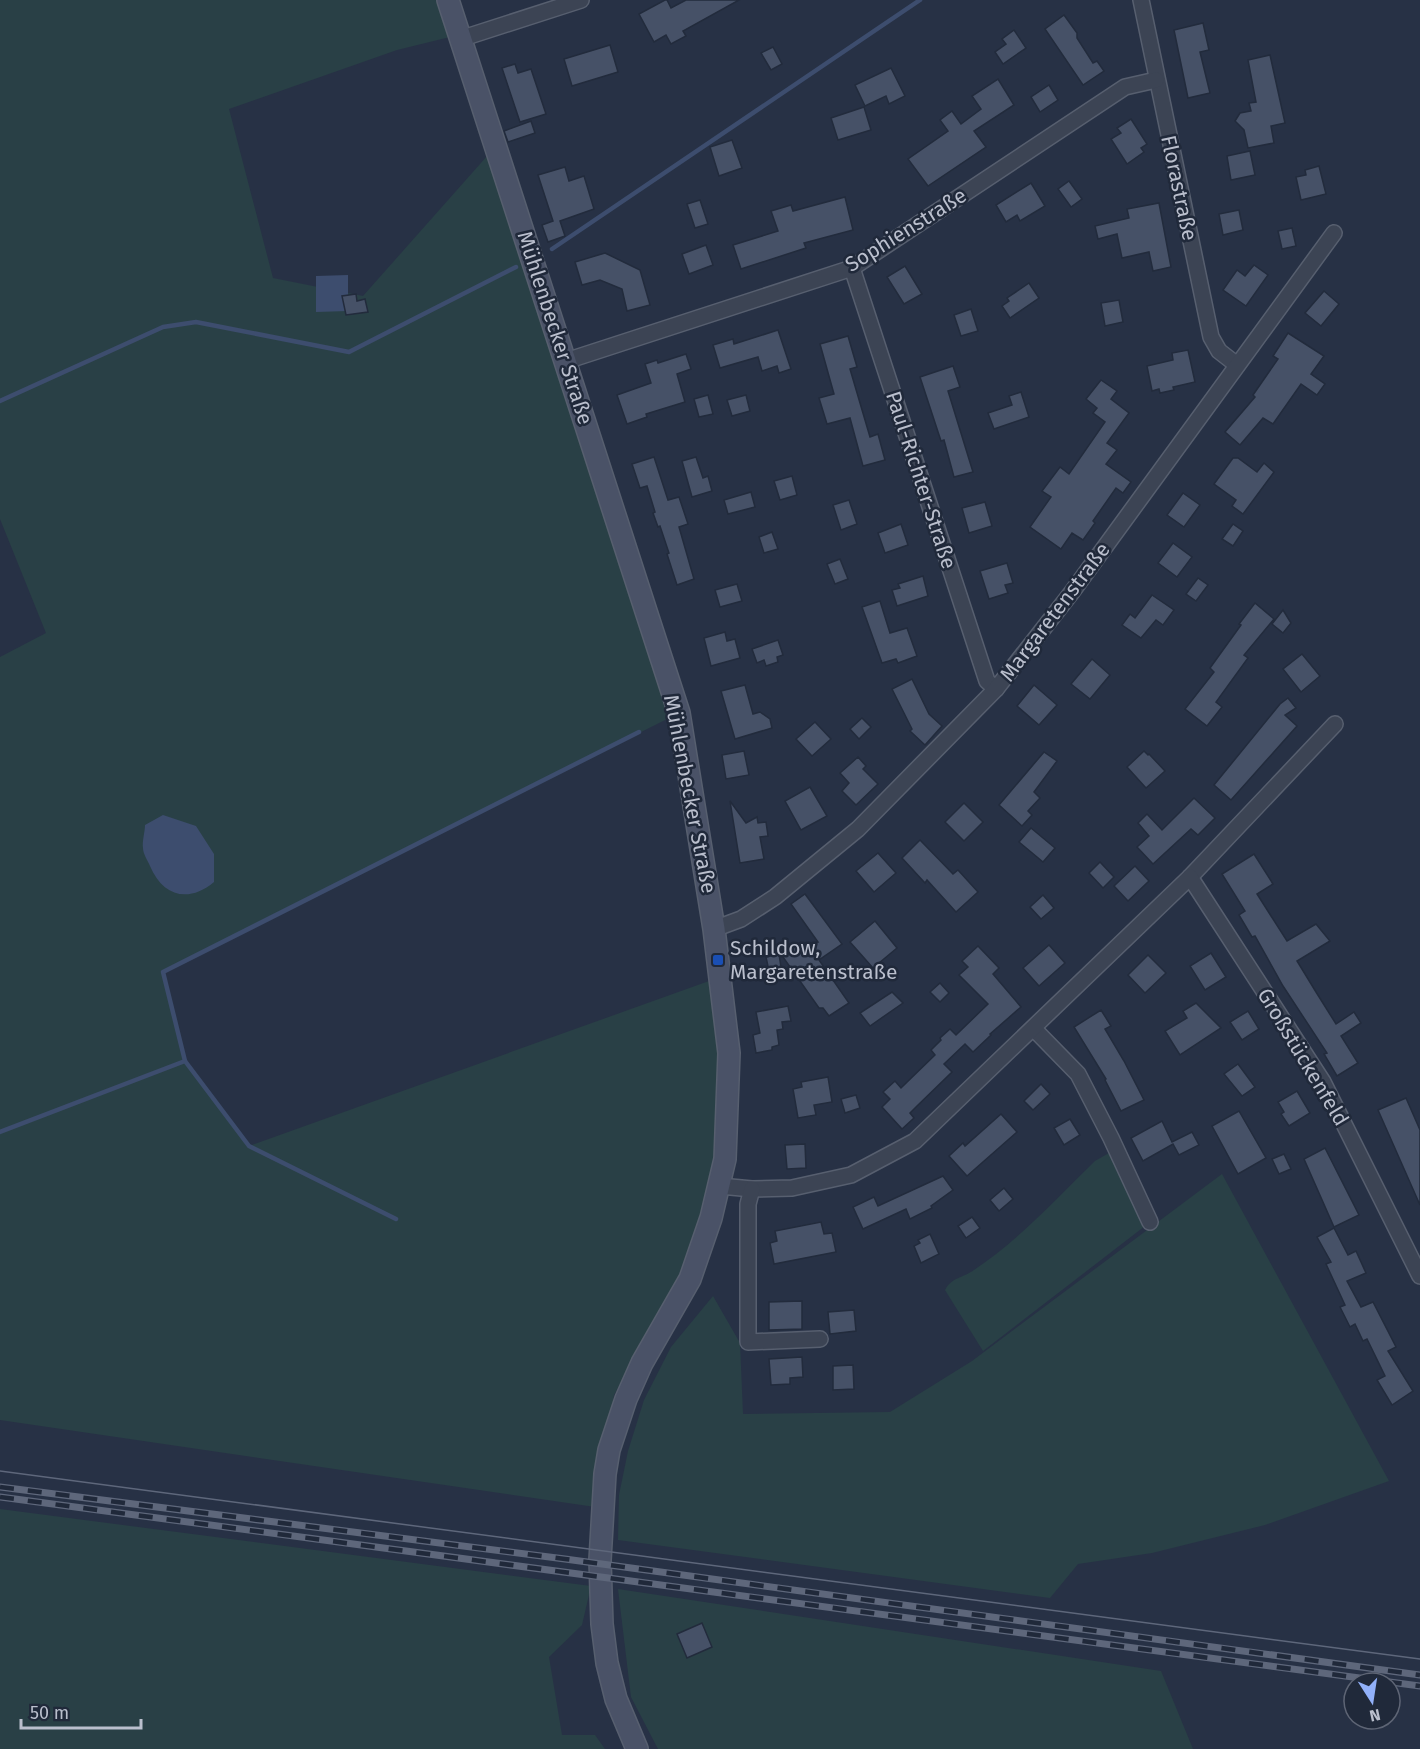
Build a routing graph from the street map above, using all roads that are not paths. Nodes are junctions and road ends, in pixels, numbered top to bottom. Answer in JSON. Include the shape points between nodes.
{"nodes":[{"id":1,"x":448,"y":0,"type":"edge"},
{"id":2,"x":581,"y":0,"type":"edge"},
{"id":3,"x":1141,"y":0,"type":"edge"},
{"id":4,"x":460,"y":39,"type":"junction"},
{"id":5,"x":1156,"y":80,"type":"junction"},
{"id":6,"x":1334,"y":233,"type":"dead end"},
{"id":7,"x":852,"y":268,"type":"junction"},
{"id":8,"x":566,"y":361,"type":"junction"},
{"id":9,"x":1237,"y":365,"type":"junction"},
{"id":10,"x":996,"y":689,"type":"junction"},
{"id":11,"x":1335,"y":724,"type":"dead end"},
{"id":12,"x":1190,"y":877,"type":"junction"},
{"id":13,"x":714,"y":929,"type":"junction"},
{"id":14,"x":1034,"y":1029,"type":"junction"},
{"id":15,"x":720,"y":1186,"type":"junction"},
{"id":16,"x":752,"y":1189,"type":"junction"},
{"id":17,"x":1150,"y":1222,"type":"dead end"},
{"id":18,"x":1420,"y":1276,"type":"edge"},
{"id":19,"x":820,"y":1339,"type":"dead end"},
{"id":20,"x":637,"y":1749,"type":"edge"}],
"edges":[{"from":1,"to":4,"type":"main road","name":"Mühlenbecker Straße"},
{"from":2,"to":4,"type":"street"},
{"from":3,"to":5,"type":"street","name":"Florastraße"},
{"from":4,"to":8,"type":"main road","name":"Mühlenbecker Straße"},
{"from":5,"to":7,"type":"street","name":"Sophienstraße","via":[[1125,87]]},
{"from":5,"to":9,"type":"street","name":"Florastraße","via":[[1211,337],[1219,351]]},
{"from":6,"to":9,"type":"street","name":"Margaretenstraße"},
{"from":7,"to":8,"type":"street","name":"Sophienstraße"},
{"from":7,"to":10,"type":"street","name":"Paul-Richter-Straße","via":[[987,681]]},
{"from":8,"to":13,"type":"main road","name":"Mühlenbecker Straße","via":[[679,713]]},
{"from":9,"to":10,"type":"street","name":"Margaretenstraße","via":[[1072,592]]},
{"from":10,"to":13,"type":"street","name":"Margaretenstraße","via":[[858,829],[776,897],[741,919]]},
{"from":11,"to":12,"type":"street"},
{"from":12,"to":14,"type":"street"},
{"from":12,"to":18,"type":"street","name":"Großstückenfeld","via":[[1323,1082]]},
{"from":13,"to":15,"type":"main road","name":"Mühlenbecker Straße","via":[[729,1053],[725,1159]]},
{"from":14,"to":16,"type":"street","via":[[915,1141],[851,1175],[792,1188]]},
{"from":14,"to":17,"type":"street","via":[[1078,1074]]},
{"from":15,"to":16,"type":"street"},
{"from":15,"to":20,"type":"main road","name":"Mühlenbecker Straße","via":[[690,1279],[642,1363],[622,1409],[605,1474],[600,1560],[602,1624],[616,1699]]},
{"from":16,"to":19,"type":"street","via":[[748,1204],[748,1342]]}]}
